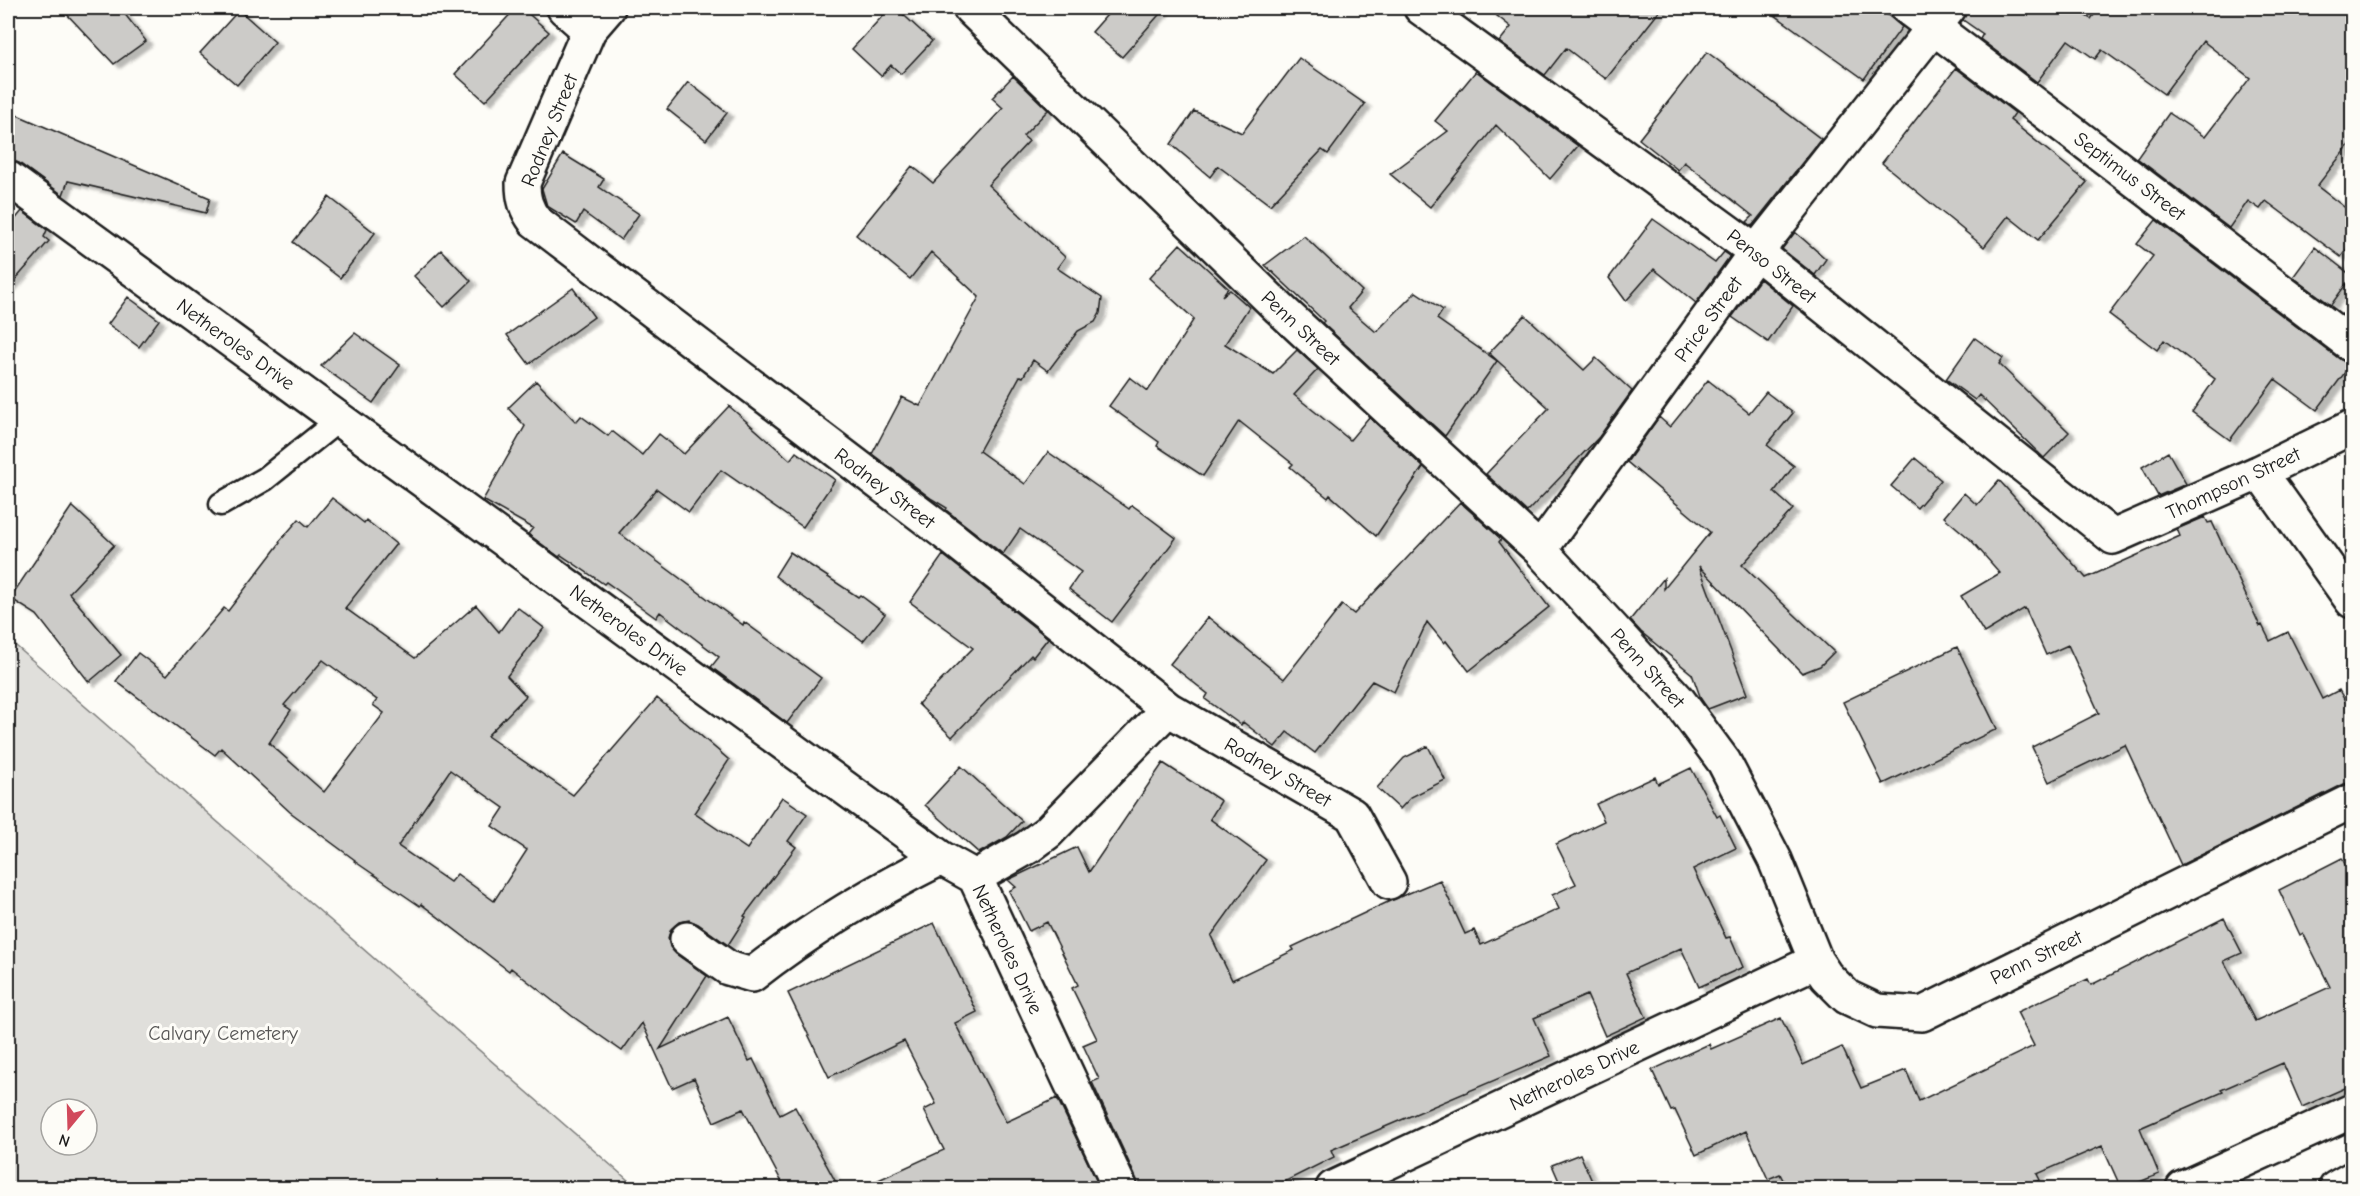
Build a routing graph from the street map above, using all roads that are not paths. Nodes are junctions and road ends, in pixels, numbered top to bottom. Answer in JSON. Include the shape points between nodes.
{"nodes":[{"id":1,"x":564,"y":8,"type":"edge"},
{"id":2,"x":970,"y":8,"type":"edge"},
{"id":3,"x":1421,"y":8,"type":"edge"},
{"id":4,"x":1908,"y":8,"type":"edge"},
{"id":5,"x":1941,"y":17,"type":"edge"},
{"id":6,"x":599,"y":19,"type":"edge"},
{"id":7,"x":8,"y":178,"type":"edge"},
{"id":8,"x":1756,"y":252,"type":"junction"},
{"id":9,"x":2352,"y":345,"type":"edge"},
{"id":10,"x":340,"y":419,"type":"junction"},
{"id":11,"x":2352,"y":427,"type":"edge"},
{"id":12,"x":2260,"y":472,"type":"junction"},
{"id":13,"x":222,"y":504,"type":"dead end"},
{"id":14,"x":2113,"y":537,"type":"joint"},
{"id":15,"x":1540,"y":550,"type":"junction"},
{"id":16,"x":2352,"y":601,"type":"edge"},
{"id":17,"x":1168,"y":709,"type":"junction"},
{"id":18,"x":2352,"y":801,"type":"edge"},
{"id":19,"x":941,"y":858,"type":"junction"},
{"id":20,"x":975,"y":877,"type":"junction"},
{"id":21,"x":1389,"y":882,"type":"dead end"},
{"id":22,"x":687,"y":939,"type":"dead end"},
{"id":23,"x":1816,"y":961,"type":"junction"},
{"id":24,"x":2352,"y":1111,"type":"edge"},
{"id":25,"x":2352,"y":1179,"type":"edge"},
{"id":26,"x":1120,"y":1188,"type":"edge"},
{"id":27,"x":1332,"y":1188,"type":"edge"},
{"id":28,"x":2182,"y":1188,"type":"edge"},
{"id":29,"x":2336,"y":1188,"type":"edge"}],
"edges":[{"from":1,"to":6,"type":"street"},
{"from":2,"to":15,"type":"street","name":"Penn Street","via":[[1279,308]]},
{"from":3,"to":8,"type":"street","name":"Penso Street"},
{"from":4,"to":5,"type":"street","name":"Septimus Street"},
{"from":5,"to":8,"type":"street","name":"Price Street"},
{"from":5,"to":9,"type":"street","name":"Septimus Street"},
{"from":6,"to":17,"type":"street","name":"Rodney Street","via":[[523,183],[527,211],[535,221],[953,539]]},
{"from":7,"to":10,"type":"street","name":"Netheroles Drive"},
{"from":8,"to":14,"type":"street","name":"Penso Street"},
{"from":8,"to":15,"type":"street","name":"Price Street"},
{"from":10,"to":13,"type":"lane","via":[[265,479]]},
{"from":10,"to":19,"type":"street","name":"Netheroles Drive"},
{"from":11,"to":12,"type":"street","name":"Thompson Street"},
{"from":12,"to":14,"type":"street","name":"Thompson Street"},
{"from":12,"to":16,"type":"street"},
{"from":15,"to":23,"type":"street","name":"Penn Street","via":[[1678,701],[1724,762],[1775,860]]},
{"from":17,"to":20,"type":"street","via":[[1048,832]]},
{"from":17,"to":21,"type":"street","name":"Rodney Street","via":[[1352,814]]},
{"from":18,"to":23,"type":"street","name":"Penn Street","via":[[1922,1014],[1876,1011],[1847,997]]},
{"from":19,"to":20,"type":"street","name":"Netheroles Drive"},
{"from":19,"to":22,"type":"street","via":[[883,887],[795,941],[752,975],[728,969]]},
{"from":20,"to":26,"type":"street","name":"Netheroles Drive"},
{"from":23,"to":27,"type":"street","name":"Netheroles Drive"},
{"from":24,"to":28,"type":"street"},
{"from":25,"to":29,"type":"street"}]}
